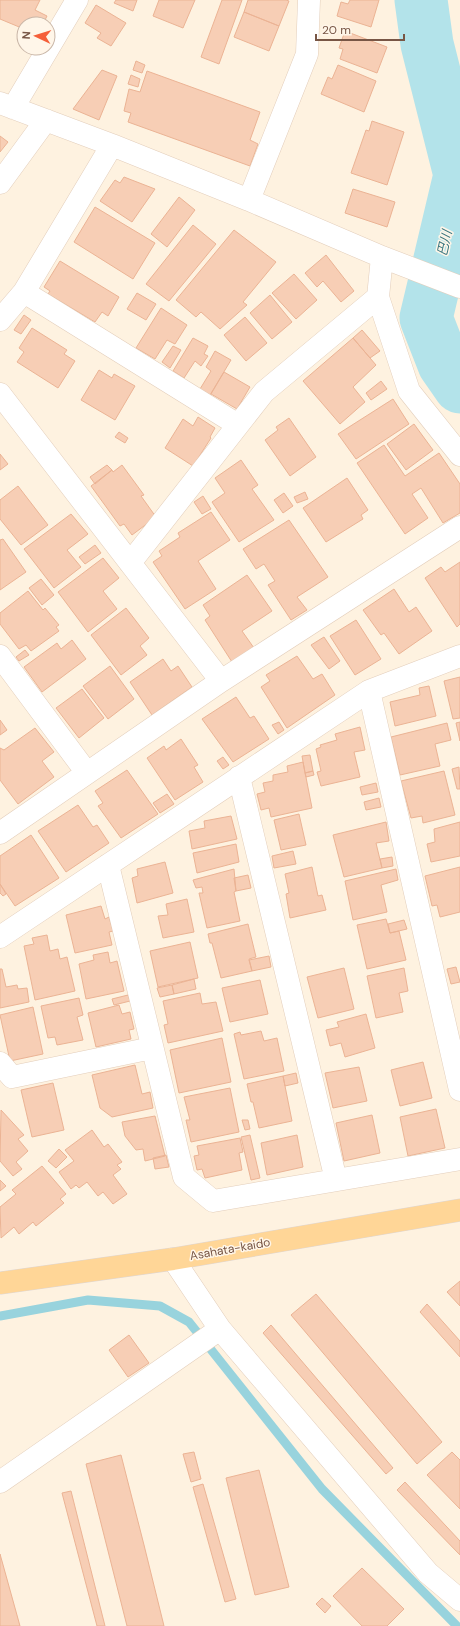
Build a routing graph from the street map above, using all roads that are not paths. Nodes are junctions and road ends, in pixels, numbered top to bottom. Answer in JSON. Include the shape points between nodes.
{"nodes":[{"id":1,"x":77,"y":0,"type":"edge"},
{"id":2,"x":308,"y":0,"type":"edge"},
{"id":3,"x":7,"y":105,"type":"edge"},
{"id":4,"x":46,"y":120,"type":"junction"},
{"id":5,"x":112,"y":145,"type":"junction"},
{"id":6,"x":0,"y":183,"type":"edge"},
{"id":7,"x":249,"y":200,"type":"junction"},
{"id":8,"x":392,"y":261,"type":"junction"},
{"id":9,"x":460,"y":287,"type":"edge"},
{"id":10,"x":24,"y":292,"type":"junction"},
{"id":11,"x":378,"y":297,"type":"junction"},
{"id":12,"x":0,"y":320,"type":"edge"},
{"id":13,"x":0,"y":394,"type":"edge"},
{"id":14,"x":238,"y":425,"type":"junction"},
{"id":15,"x":460,"y":455,"type":"edge"},
{"id":16,"x":460,"y":527,"type":"edge"},
{"id":17,"x":130,"y":563,"type":"junction"},
{"id":18,"x":0,"y":656,"type":"edge"},
{"id":19,"x":460,"y":656,"type":"edge"},
{"id":20,"x":221,"y":681,"type":"junction"},
{"id":21,"x":369,"y":691,"type":"junction"},
{"id":22,"x":87,"y":773,"type":"junction"},
{"id":23,"x":239,"y":777,"type":"junction"},
{"id":24,"x":0,"y":832,"type":"edge"},
{"id":25,"x":108,"y":864,"type":"junction"},
{"id":26,"x":3,"y":930,"type":"edge"},
{"id":27,"x":152,"y":1048,"type":"junction"},
{"id":28,"x":0,"y":1063,"type":"edge"},
{"id":29,"x":460,"y":1090,"type":"edge"},
{"id":30,"x":460,"y":1159,"type":"edge"},
{"id":31,"x":336,"y":1180,"type":"junction"},
{"id":32,"x":460,"y":1210,"type":"edge"},
{"id":33,"x":173,"y":1259,"type":"junction"},
{"id":34,"x":0,"y":1283,"type":"edge"},
{"id":35,"x":220,"y":1330,"type":"junction"},
{"id":36,"x":0,"y":1482,"type":"edge"},
{"id":37,"x":460,"y":1600,"type":"edge"}],
"edges":[{"from":1,"to":3,"type":"street"},
{"from":2,"to":7,"type":"street","via":[[307,54]]},
{"from":3,"to":4,"type":"street"},
{"from":4,"to":5,"type":"street"},
{"from":4,"to":6,"type":"street"},
{"from":5,"to":7,"type":"street"},
{"from":5,"to":10,"type":"street"},
{"from":7,"to":8,"type":"street"},
{"from":8,"to":9,"type":"street"},
{"from":8,"to":11,"type":"street"},
{"from":10,"to":12,"type":"street"},
{"from":10,"to":14,"type":"street"},
{"from":11,"to":14,"type":"street","via":[[264,392]]},
{"from":11,"to":15,"type":"street","via":[[409,390]]},
{"from":13,"to":17,"type":"street"},
{"from":14,"to":17,"type":"street"},
{"from":16,"to":20,"type":"street"},
{"from":17,"to":20,"type":"street"},
{"from":18,"to":22,"type":"street"},
{"from":19,"to":21,"type":"street"},
{"from":20,"to":22,"type":"street"},
{"from":21,"to":23,"type":"street"},
{"from":21,"to":29,"type":"street"},
{"from":22,"to":24,"type":"street"},
{"from":23,"to":25,"type":"street"},
{"from":23,"to":31,"type":"street"},
{"from":25,"to":26,"type":"street"},
{"from":25,"to":27,"type":"street"},
{"from":27,"to":28,"type":"street","via":[[12,1076]]},
{"from":27,"to":31,"type":"street","via":[[184,1177],[213,1200]]},
{"from":30,"to":31,"type":"street"},
{"from":32,"to":33,"type":"main road","name":"Asahata-kaido"},
{"from":33,"to":34,"type":"main road","name":"Asahata-kaido"},
{"from":33,"to":35,"type":"street"},
{"from":35,"to":36,"type":"street"},
{"from":35,"to":37,"type":"street","via":[[428,1573]]}]}
